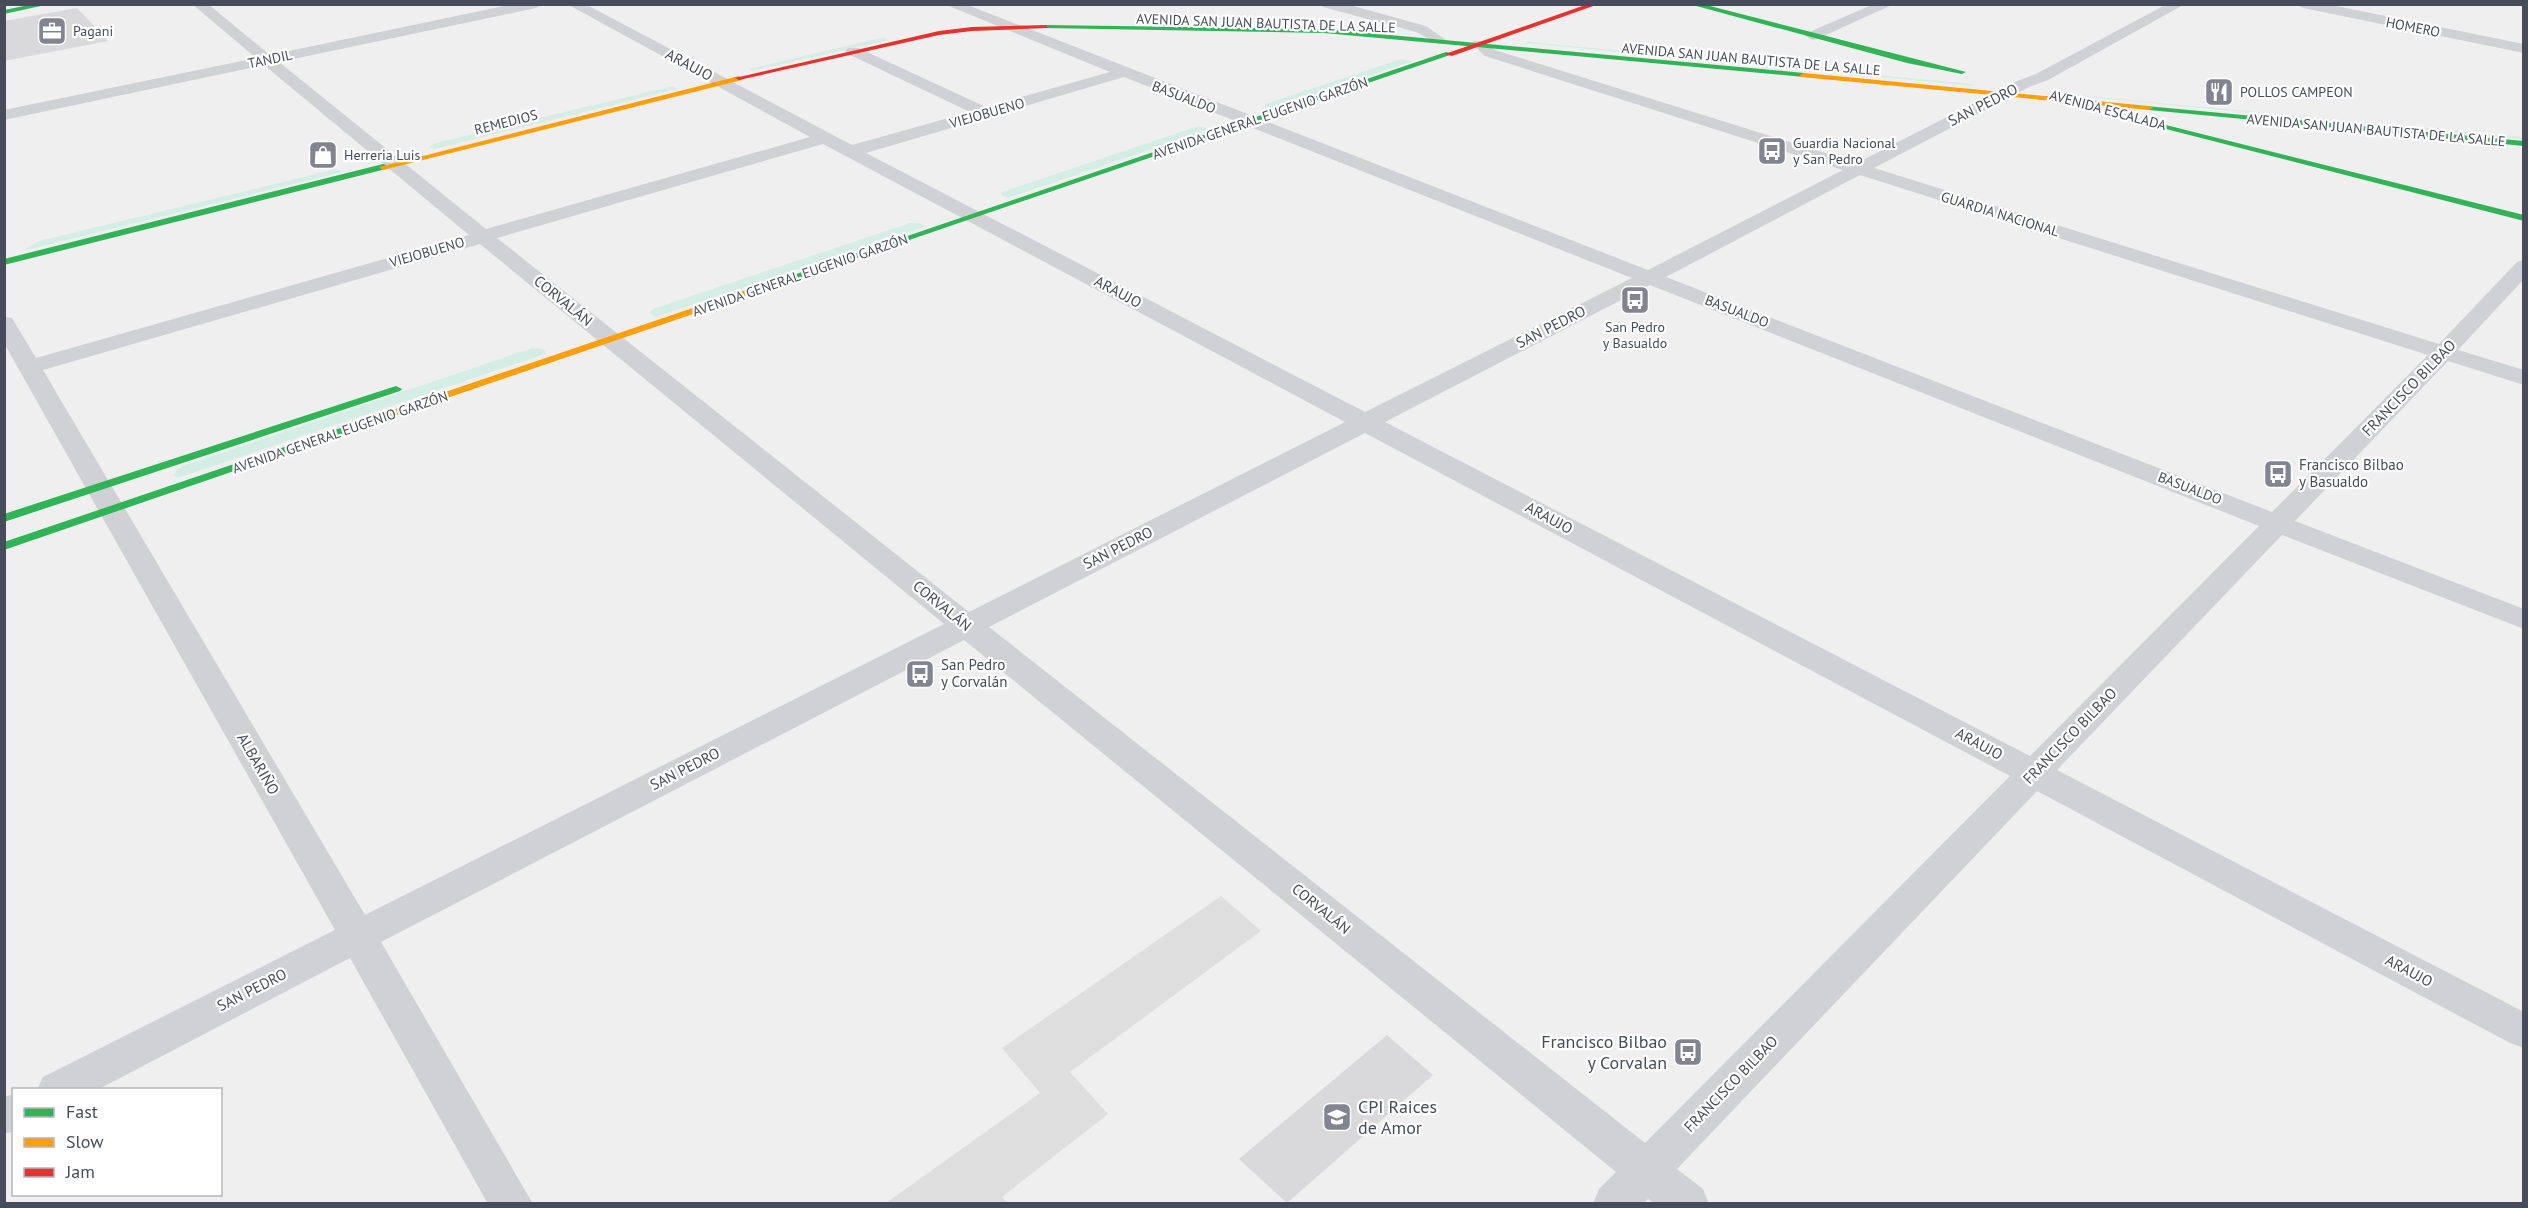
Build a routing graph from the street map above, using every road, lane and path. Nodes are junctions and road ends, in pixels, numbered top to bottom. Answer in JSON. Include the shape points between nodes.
{"nodes":[{"id":1,"x":47,"y":4,"type":"edge"},
{"id":2,"x":199,"y":4,"type":"edge"},
{"id":3,"x":536,"y":4,"type":"edge"},
{"id":4,"x":574,"y":4,"type":"edge"},
{"id":5,"x":951,"y":4,"type":"edge"},
{"id":6,"x":1553,"y":4,"type":"edge"},
{"id":7,"x":1596,"y":4,"type":"edge"},
{"id":8,"x":1692,"y":4,"type":"edge"},
{"id":9,"x":1887,"y":4,"type":"edge"},
{"id":10,"x":2178,"y":4,"type":"edge"},
{"id":11,"x":2303,"y":4,"type":"edge"},
{"id":12,"x":1002,"y":6,"type":"dead end"},
{"id":13,"x":4,"y":12,"type":"edge"},
{"id":14,"x":1316,"y":12,"type":"edge"},
{"id":15,"x":976,"y":15,"type":"junction"},
{"id":16,"x":1512,"y":18,"type":"dead end"},
{"id":17,"x":1008,"y":27,"type":"junction"},
{"id":18,"x":1420,"y":29,"type":"junction"},
{"id":19,"x":1472,"y":36,"type":"junction"},
{"id":20,"x":1502,"y":36,"type":"junction"},
{"id":21,"x":1812,"y":36,"type":"junction"},
{"id":22,"x":1439,"y":40,"type":"junction"},
{"id":23,"x":2523,"y":49,"type":"edge"},
{"id":24,"x":853,"y":51,"type":"junction"},
{"id":25,"x":1405,"y":51,"type":"dead end"},
{"id":26,"x":269,"y":60,"type":"junction"},
{"id":27,"x":1122,"y":73,"type":"junction"},
{"id":28,"x":1978,"y":75,"type":"dead end"},
{"id":29,"x":715,"y":78,"type":"junction"},
{"id":30,"x":2010,"y":86,"type":"junction"},
{"id":31,"x":2063,"y":100,"type":"junction"},
{"id":32,"x":1225,"y":112,"type":"junction"},
{"id":33,"x":986,"y":113,"type":"junction"},
{"id":34,"x":1248,"y":113,"type":"junction"},
{"id":35,"x":2198,"y":113,"type":"junction"},
{"id":36,"x":4,"y":115,"type":"edge"},
{"id":37,"x":1203,"y":120,"type":"dead end"},
{"id":38,"x":2523,"y":131,"type":"edge"},
{"id":39,"x":2197,"y":134,"type":"junction"},
{"id":40,"x":825,"y":138,"type":"junction"},
{"id":41,"x":2523,"y":144,"type":"edge"},
{"id":42,"x":852,"y":152,"type":"junction"},
{"id":43,"x":386,"y":159,"type":"junction"},
{"id":44,"x":333,"y":165,"type":"dead end"},
{"id":45,"x":1859,"y":170,"type":"junction"},
{"id":46,"x":954,"y":207,"type":"junction"},
{"id":47,"x":2523,"y":218,"type":"edge"},
{"id":48,"x":482,"y":236,"type":"junction"},
{"id":49,"x":4,"y":262,"type":"edge"},
{"id":50,"x":2523,"y":266,"type":"edge"},
{"id":51,"x":1650,"y":277,"type":"junction"},
{"id":52,"x":4,"y":323,"type":"edge"},
{"id":53,"x":596,"y":328,"type":"junction"},
{"id":54,"x":2443,"y":353,"type":"junction"},
{"id":55,"x":30,"y":367,"type":"junction"},
{"id":56,"x":2523,"y":378,"type":"edge"},
{"id":57,"x":412,"y":384,"type":"dead end"},
{"id":58,"x":1365,"y":421,"type":"junction"},
{"id":59,"x":106,"y":499,"type":"junction"},
{"id":60,"x":4,"y":518,"type":"edge"},
{"id":61,"x":2278,"y":523,"type":"junction"},
{"id":62,"x":4,"y":546,"type":"edge"},
{"id":63,"x":2523,"y":620,"type":"edge"},
{"id":64,"x":966,"y":625,"type":"junction"},
{"id":65,"x":2033,"y":773,"type":"junction"},
{"id":66,"x":357,"y":936,"type":"junction"},
{"id":67,"x":2523,"y":1031,"type":"edge"},
{"id":68,"x":59,"y":1088,"type":"edge"},
{"id":69,"x":1647,"y":1170,"type":"junction"},
{"id":70,"x":512,"y":1203,"type":"edge"},
{"id":71,"x":1614,"y":1203,"type":"edge"},
{"id":72,"x":1688,"y":1203,"type":"edge"}],
"edges":[{"from":1,"to":13,"type":"street"},
{"from":2,"to":26,"type":"street","name":"CORVALÁN"},
{"from":3,"to":26,"type":"street","name":"TANDIL"},
{"from":4,"to":29,"type":"street","name":"ARAUJO"},
{"from":5,"to":15,"type":"street","name":"BASUALDO"},
{"from":6,"to":16,"type":"street"},
{"from":7,"to":20,"type":"street","name":"AVENIDA GENERAL EUGENIO GARZÓN"},
{"from":8,"to":21,"type":"street"},
{"from":9,"to":21,"type":"street"},
{"from":10,"to":30,"type":"street","name":"SAN PEDRO","via":[[2042,77]]},
{"from":11,"to":23,"type":"street","name":"HOMERO"},
{"from":12,"to":15,"type":"street","name":"REMEDIOS"},
{"from":14,"to":15,"type":"street","name":"AVENIDA SAN JUAN BAUTISTA DE LA SALLE"},
{"from":14,"to":18,"type":"street"},
{"from":14,"to":18,"type":"street","name":"AVENIDA SAN JUAN BAUTISTA DE LA SALLE"},
{"from":15,"to":17,"type":"street","name":"BASUALDO"},
{"from":15,"to":29,"type":"street","name":"REMEDIOS"},
{"from":17,"to":22,"type":"street","name":"AVENIDA SAN JUAN BAUTISTA DE LA SALLE","via":[[1324,31]]},
{"from":17,"to":24,"type":"street","name":"REMEDIOS","via":[[939,33]]},
{"from":17,"to":27,"type":"street","name":"BASUALDO"},
{"from":18,"to":19,"type":"street","name":"AVENIDA SAN JUAN BAUTISTA DE LA SALLE"},
{"from":18,"to":22,"type":"street"},
{"from":19,"to":20,"type":"street","name":"AVENIDA GENERAL EUGENIO GARZÓN"},
{"from":19,"to":22,"type":"street","name":"AVENIDA SAN JUAN BAUTISTA DE LA SALLE"},
{"from":19,"to":30,"type":"street","name":"AVENIDA SAN JUAN BAUTISTA DE LA SALLE"},
{"from":19,"to":34,"type":"street","name":"AVENIDA GENERAL EUGENIO GARZÓN"},
{"from":19,"to":45,"type":"street","name":"GUARDIA NACIONAL","via":[[1490,53]]},
{"from":20,"to":30,"type":"street","name":"AVENIDA SAN JUAN BAUTISTA DE LA SALLE"},
{"from":21,"to":28,"type":"street"},
{"from":22,"to":25,"type":"street"},
{"from":24,"to":29,"type":"street","name":"REMEDIOS"},
{"from":24,"to":33,"type":"street"},
{"from":26,"to":36,"type":"street","name":"TANDIL"},
{"from":26,"to":43,"type":"street","name":"CORVALÁN"},
{"from":27,"to":32,"type":"street","name":"BASUALDO"},
{"from":27,"to":33,"type":"street","name":"VIEJOBUENO"},
{"from":29,"to":40,"type":"street","name":"ARAUJO"},
{"from":29,"to":43,"type":"street","name":"REMEDIOS"},
{"from":29,"to":43,"type":"street","name":"REMEDIOS"},
{"from":30,"to":31,"type":"street","name":"AVENIDA ESCALADA"},
{"from":30,"to":31,"type":"street","name":"AVENIDA SAN JUAN BAUTISTA DE LA SALLE"},
{"from":30,"to":38,"type":"street","name":"AVENIDA SAN JUAN BAUTISTA DE LA SALLE"},
{"from":30,"to":45,"type":"street","name":"SAN PEDRO"},
{"from":31,"to":35,"type":"street","name":"AVENIDA SAN JUAN BAUTISTA DE LA SALLE"},
{"from":31,"to":39,"type":"street","name":"AVENIDA ESCALADA"},
{"from":32,"to":34,"type":"street","name":"BASUALDO"},
{"from":32,"to":37,"type":"street","name":"AVENIDA GENERAL EUGENIO GARZÓN"},
{"from":33,"to":42,"type":"street","name":"VIEJOBUENO"},
{"from":34,"to":46,"type":"street","name":"AVENIDA GENERAL EUGENIO GARZÓN"},
{"from":34,"to":51,"type":"street","name":"BASUALDO"},
{"from":35,"to":39,"type":"street","via":[[2180,120],[2180,124]]},
{"from":35,"to":41,"type":"street","name":"AVENIDA SAN JUAN BAUTISTA DE LA SALLE"},
{"from":39,"to":47,"type":"street","name":"AVENIDA ESCALADA"},
{"from":40,"to":42,"type":"street","name":"ARAUJO"},
{"from":40,"to":48,"type":"street","name":"VIEJOBUENO"},
{"from":42,"to":46,"type":"street","name":"ARAUJO"},
{"from":43,"to":44,"type":"street","name":"REMEDIOS"},
{"from":43,"to":48,"type":"street","name":"CORVALÁN"},
{"from":43,"to":49,"type":"street","name":"REMEDIOS"},
{"from":45,"to":51,"type":"street","name":"SAN PEDRO"},
{"from":45,"to":54,"type":"street","name":"GUARDIA NACIONAL"},
{"from":46,"to":53,"type":"street","name":"AVENIDA GENERAL EUGENIO GARZÓN"},
{"from":46,"to":58,"type":"street","name":"ARAUJO"},
{"from":48,"to":53,"type":"street","name":"CORVALÁN"},
{"from":48,"to":55,"type":"street","name":"VIEJOBUENO"},
{"from":50,"to":54,"type":"street","name":"FRANCISCO BILBAO"},
{"from":51,"to":58,"type":"street","name":"SAN PEDRO"},
{"from":51,"to":61,"type":"street","name":"BASUALDO"},
{"from":52,"to":55,"type":"street","name":"ALBARIÑO"},
{"from":53,"to":59,"type":"street","name":"AVENIDA GENERAL EUGENIO GARZÓN"},
{"from":53,"to":64,"type":"street","name":"CORVALÁN"},
{"from":54,"to":56,"type":"street","name":"GUARDIA NACIONAL"},
{"from":54,"to":61,"type":"street","name":"FRANCISCO BILBAO"},
{"from":55,"to":59,"type":"street","name":"ALBARIÑO"},
{"from":57,"to":59,"type":"street","name":"AVENIDA GENERAL EUGENIO GARZÓN"},
{"from":58,"to":64,"type":"street","name":"SAN PEDRO"},
{"from":58,"to":65,"type":"street","name":"ARAUJO"},
{"from":59,"to":60,"type":"street","name":"AVENIDA GENERAL EUGENIO GARZÓN"},
{"from":59,"to":62,"type":"street","name":"AVENIDA GENERAL EUGENIO GARZÓN"},
{"from":59,"to":66,"type":"street","name":"ALBARIÑO"},
{"from":61,"to":63,"type":"street","name":"BASUALDO"},
{"from":61,"to":65,"type":"street","name":"FRANCISCO BILBAO"},
{"from":64,"to":66,"type":"street","name":"SAN PEDRO"},
{"from":64,"to":69,"type":"street","name":"CORVALÁN"},
{"from":65,"to":67,"type":"street","name":"ARAUJO"},
{"from":65,"to":69,"type":"street","name":"FRANCISCO BILBAO"},
{"from":66,"to":68,"type":"street","name":"SAN PEDRO"},
{"from":66,"to":70,"type":"street","name":"ALBARIÑO"},
{"from":69,"to":71,"type":"street","name":"FRANCISCO BILBAO"},
{"from":69,"to":72,"type":"street","name":"CORVALÁN"}]}
